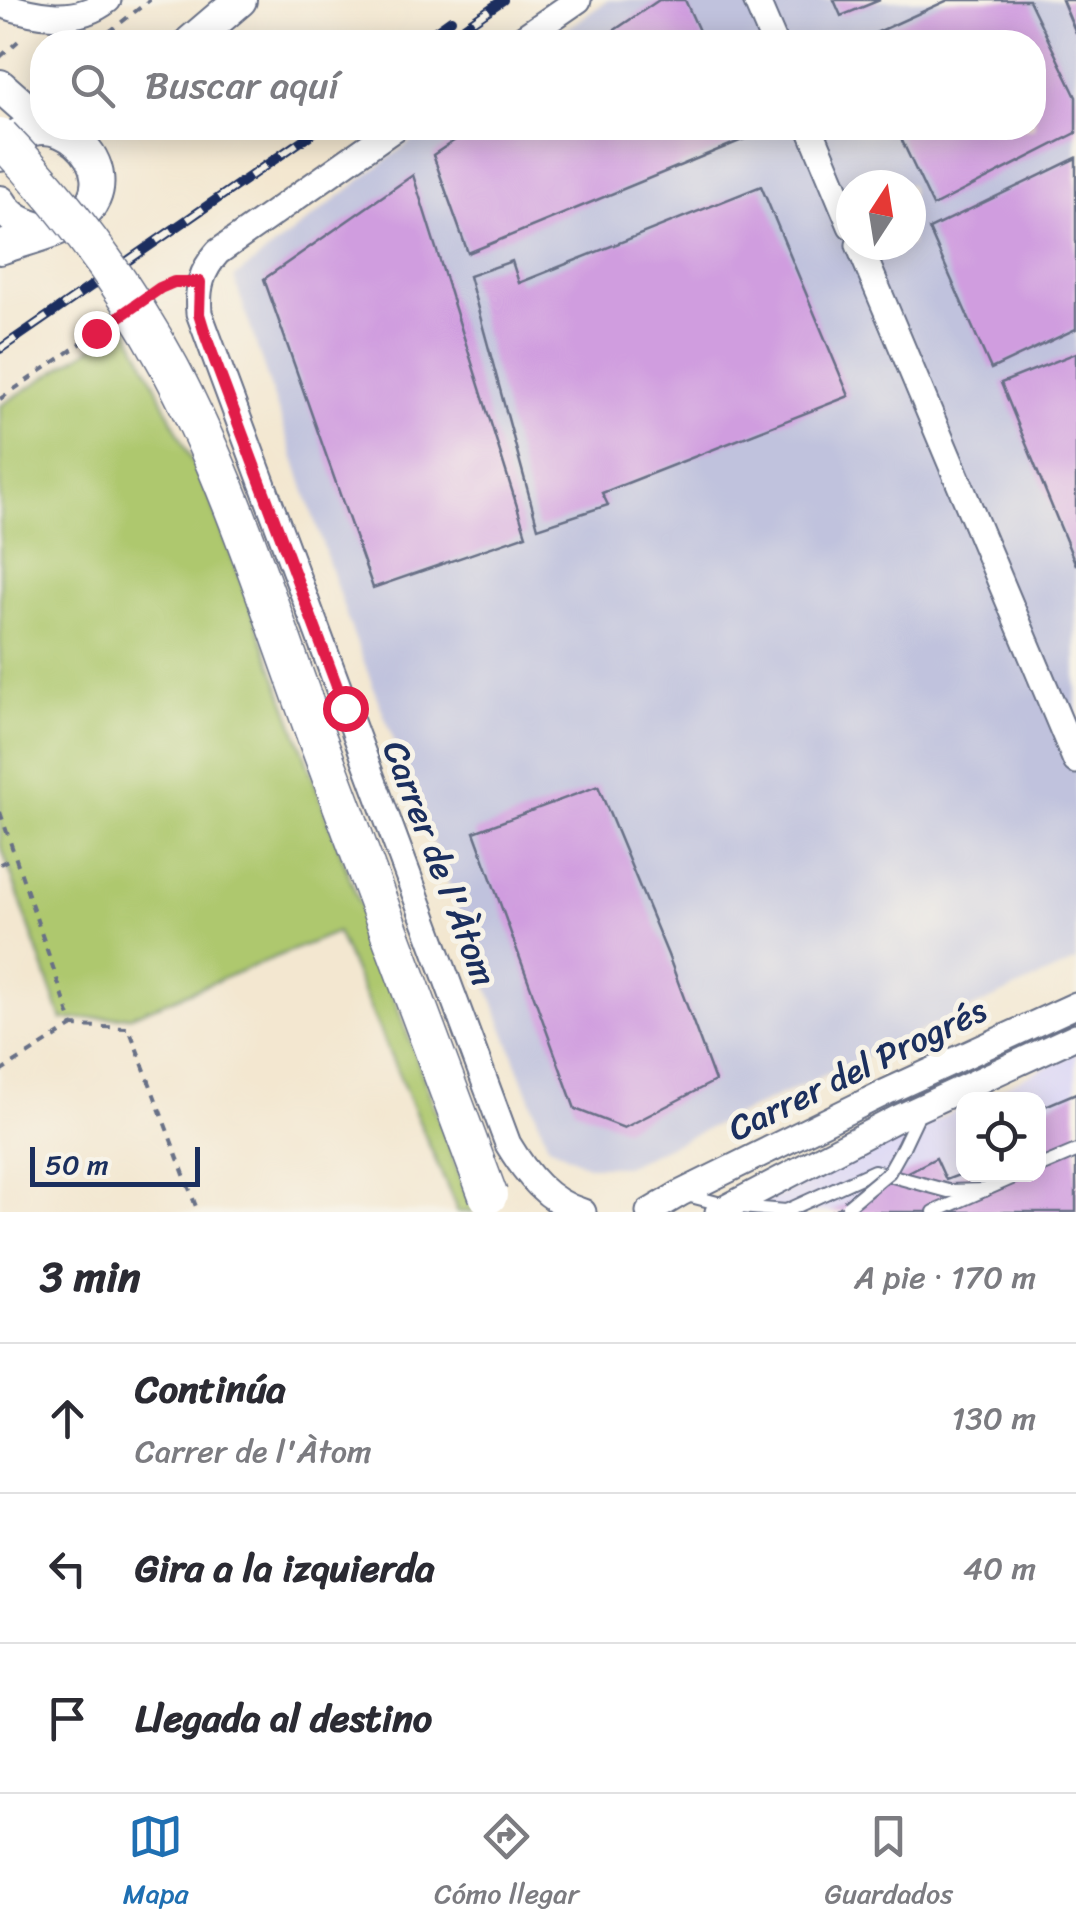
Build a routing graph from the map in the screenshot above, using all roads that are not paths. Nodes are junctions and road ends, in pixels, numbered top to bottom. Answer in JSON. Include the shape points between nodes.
{"nodes":[{"id":1,"x":108,"y":0,"type":"edge"},
{"id":2,"x":240,"y":0,"type":"edge"},
{"id":3,"x":578,"y":0,"type":"edge"},
{"id":4,"x":756,"y":0,"type":"edge"},
{"id":5,"x":0,"y":4,"type":"edge"},
{"id":6,"x":205,"y":30,"type":"edge"},
{"id":7,"x":534,"y":30,"type":"edge"},
{"id":8,"x":769,"y":30,"type":"edge"},
{"id":9,"x":0,"y":86,"type":"edge"},
{"id":10,"x":30,"y":91,"type":"edge"},
{"id":11,"x":30,"y":107,"type":"edge"},
{"id":12,"x":30,"y":133,"type":"edge"},
{"id":13,"x":0,"y":136,"type":"edge"},
{"id":14,"x":72,"y":140,"type":"edge"},
{"id":15,"x":378,"y":140,"type":"edge"},
{"id":16,"x":815,"y":140,"type":"edge"},
{"id":17,"x":0,"y":154,"type":"edge"},
{"id":18,"x":836,"y":190,"type":"edge"},
{"id":19,"x":0,"y":202,"type":"edge"},
{"id":20,"x":46,"y":230,"type":"junction"},
{"id":21,"x":0,"y":248,"type":"edge"},
{"id":22,"x":865,"y":260,"type":"edge"},
{"id":23,"x":1076,"y":761,"type":"edge"},
{"id":24,"x":1076,"y":1005,"type":"edge"},
{"id":25,"x":1076,"y":1036,"type":"edge"},
{"id":26,"x":922,"y":1106,"type":"junction"},
{"id":27,"x":1076,"y":1151,"type":"edge"},
{"id":28,"x":1046,"y":1164,"type":"edge"},
{"id":29,"x":1003,"y":1182,"type":"edge"},
{"id":30,"x":985,"y":1190,"type":"junction"},
{"id":31,"x":490,"y":1203,"type":"edge"},
{"id":32,"x":659,"y":1206,"type":"edge"},
{"id":33,"x":723,"y":1209,"type":"edge"},
{"id":34,"x":843,"y":1209,"type":"edge"},
{"id":35,"x":583,"y":1212,"type":"edge"},
{"id":36,"x":934,"y":1212,"type":"edge"}],
"edges":[{"from":1,"to":5,"type":"street","via":[[74,15],[26,23]]},
{"from":2,"to":6,"type":"street"},
{"from":3,"to":7,"type":"street"},
{"from":4,"to":8,"type":"street"},
{"from":9,"to":10,"type":"street"},
{"from":9,"to":11,"type":"street"},
{"from":12,"to":17,"type":"street","via":[[18,135]]},
{"from":13,"to":31,"type":"main road","bridge":true,"via":[[105,262],[192,414]]},
{"from":14,"to":20,"type":"street","via":[[95,166],[92,200],[63,228]]},
{"from":15,"to":35,"type":"street","name":"Carrer de l'Àtom","via":[[218,252],[200,282],[199,314],[508,1144],[549,1196]]},
{"from":16,"to":18,"type":"street"},
{"from":19,"to":20,"type":"street","via":[[20,224]]},
{"from":20,"to":21,"type":"street"},
{"from":22,"to":23,"type":"street"},
{"from":24,"to":32,"type":"street","name":"Carrer del Progrés"},
{"from":25,"to":26,"type":"street","name":"Carrer del Progrés"},
{"from":26,"to":33,"type":"street","name":"Carrer del Progrés"},
{"from":26,"to":34,"type":"lane","bridge":true,"via":[[889,1172]]},
{"from":27,"to":28,"type":"lane"},
{"from":29,"to":30,"type":"lane"},
{"from":30,"to":33,"type":"lane","via":[[948,1191],[874,1171],[786,1211]]},
{"from":30,"to":36,"type":"lane"},
{"from":32,"to":33,"type":"lane"}]}
